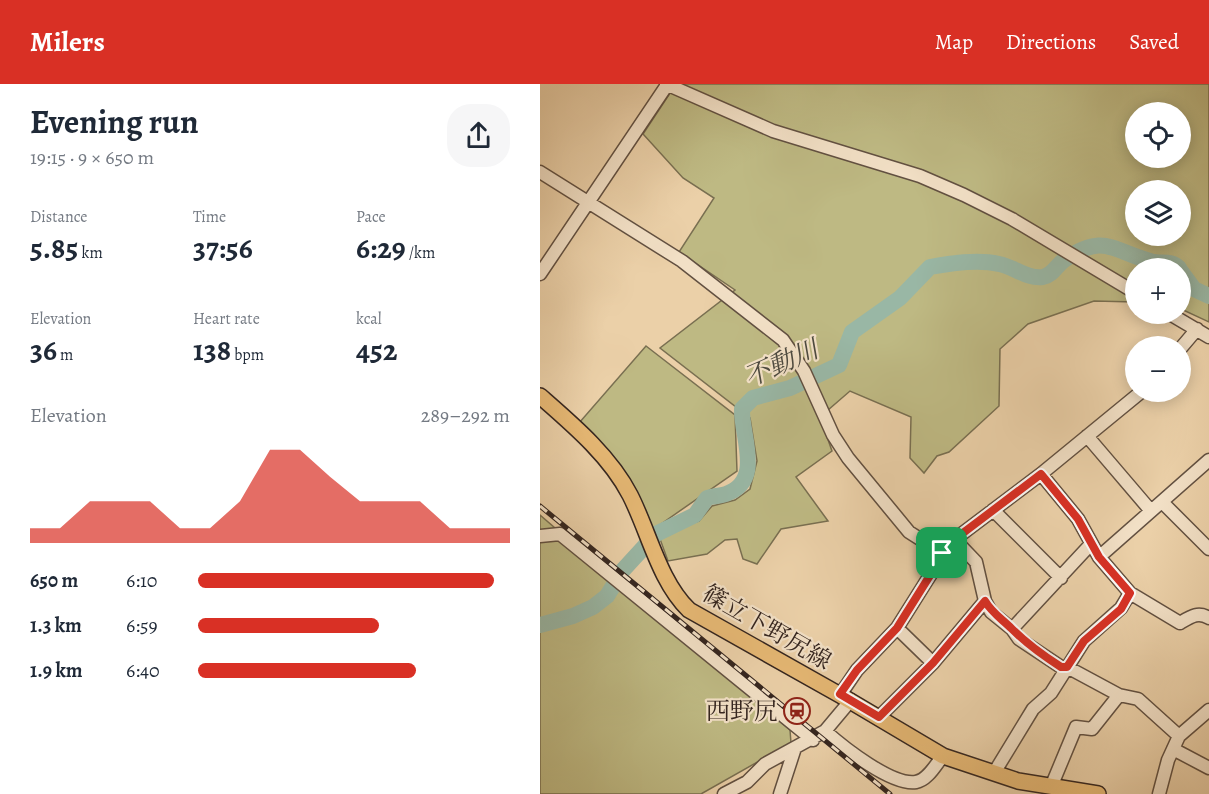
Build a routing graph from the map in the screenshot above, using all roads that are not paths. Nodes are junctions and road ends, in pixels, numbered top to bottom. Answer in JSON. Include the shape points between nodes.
{"nodes":[{"id":1,"x":667,"y":84,"type":"edge"},
{"id":2,"x":540,"y":172,"type":"edge"},
{"id":3,"x":588,"y":200,"type":"junction"},
{"id":4,"x":540,"y":274,"type":"edge"},
{"id":5,"x":1125,"y":287,"type":"edge"},
{"id":6,"x":1188,"y":324,"type":"edge"},
{"id":7,"x":1197,"y":329,"type":"junction"},
{"id":8,"x":1191,"y":336,"type":"edge"},
{"id":9,"x":1209,"y":337,"type":"edge"},
{"id":10,"x":540,"y":396,"type":"edge"},
{"id":11,"x":1129,"y":402,"type":"edge"},
{"id":12,"x":1088,"y":436,"type":"junction"},
{"id":13,"x":1209,"y":460,"type":"edge"},
{"id":14,"x":1041,"y":474,"type":"junction"},
{"id":15,"x":1163,"y":503,"type":"junction"},
{"id":16,"x":993,"y":510,"type":"junction"},
{"id":17,"x":1152,"y":511,"type":"junction"},
{"id":18,"x":540,"y":536,"type":"edge"},
{"id":19,"x":954,"y":539,"type":"junction"},
{"id":20,"x":1090,"y":545,"type":"junction"},
{"id":21,"x":1209,"y":549,"type":"edge"},
{"id":22,"x":942,"y":553,"type":"junction"},
{"id":23,"x":1099,"y":557,"type":"junction"},
{"id":24,"x":1060,"y":578,"type":"junction"},
{"id":25,"x":1130,"y":593,"type":"junction"},
{"id":26,"x":985,"y":601,"type":"junction"},
{"id":27,"x":1209,"y":618,"type":"edge"},
{"id":28,"x":897,"y":628,"type":"junction"},
{"id":29,"x":1012,"y":629,"type":"junction"},
{"id":30,"x":933,"y":663,"type":"junction"},
{"id":31,"x":1067,"y":667,"type":"junction"},
{"id":32,"x":1119,"y":694,"type":"junction"},
{"id":33,"x":845,"y":697,"type":"junction"},
{"id":34,"x":879,"y":717,"type":"junction"},
{"id":35,"x":1207,"y":717,"type":"edge"},
{"id":36,"x":825,"y":731,"type":"junction"},
{"id":37,"x":1179,"y":736,"type":"junction"},
{"id":38,"x":813,"y":740,"type":"junction"},
{"id":39,"x":1173,"y":748,"type":"junction"},
{"id":40,"x":794,"y":751,"type":"junction"},
{"id":41,"x":943,"y":756,"type":"junction"},
{"id":42,"x":1209,"y":768,"type":"edge"},
{"id":43,"x":994,"y":773,"type":"junction"},
{"id":44,"x":1051,"y":787,"type":"junction"},
{"id":45,"x":724,"y":794,"type":"edge"},
{"id":46,"x":780,"y":794,"type":"edge"},
{"id":47,"x":1098,"y":794,"type":"edge"},
{"id":48,"x":1159,"y":794,"type":"edge"}],
"edges":[{"from":1,"to":3,"type":"street"},
{"from":1,"to":5,"type":"street","via":[[773,131],[893,168],[964,195]]},
{"from":2,"to":3,"type":"street"},
{"from":3,"to":4,"type":"street"},
{"from":3,"to":22,"type":"street","via":[[682,261],[783,340],[808,381],[833,435],[870,486],[909,532]]},
{"from":6,"to":7,"type":"street"},
{"from":7,"to":8,"type":"street"},
{"from":7,"to":9,"type":"street"},
{"from":10,"to":33,"type":"main road","name":"篠立下野尻線","via":[[614,469],[673,590],[688,610]]},
{"from":11,"to":12,"type":"street"},
{"from":12,"to":14,"type":"street"},
{"from":12,"to":17,"type":"street"},
{"from":13,"to":15,"type":"street"},
{"from":14,"to":16,"type":"street"},
{"from":14,"to":20,"type":"street","via":[[1078,519]]},
{"from":15,"to":17,"type":"street"},
{"from":15,"to":21,"type":"street"},
{"from":16,"to":19,"type":"street"},
{"from":16,"to":24,"type":"street"},
{"from":17,"to":23,"type":"street"},
{"from":18,"to":38,"type":"street","via":[[560,534]]},
{"from":19,"to":22,"type":"street"},
{"from":19,"to":26,"type":"street","via":[[976,562]]},
{"from":20,"to":23,"type":"street"},
{"from":20,"to":24,"type":"street"},
{"from":22,"to":28,"type":"street"},
{"from":23,"to":25,"type":"street"},
{"from":24,"to":29,"type":"street"},
{"from":25,"to":27,"type":"street","via":[[1180,623],[1193,615]]},
{"from":25,"to":31,"type":"street","via":[[1121,609],[1084,641]]},
{"from":26,"to":29,"type":"street","via":[[991,612]]},
{"from":26,"to":30,"type":"street"},
{"from":28,"to":30,"type":"street"},
{"from":28,"to":33,"type":"street","via":[[857,670]]},
{"from":29,"to":31,"type":"street","via":[[1039,653]]},
{"from":30,"to":34,"type":"street"},
{"from":31,"to":32,"type":"street"},
{"from":31,"to":43,"type":"street","via":[[1051,693],[1033,709]]},
{"from":32,"to":37,"type":"street","via":[[1138,699]]},
{"from":32,"to":44,"type":"street","via":[[1092,729],[1076,727]]},
{"from":33,"to":34,"type":"main road","name":"篠立下野尻線"},
{"from":33,"to":36,"type":"street"},
{"from":34,"to":41,"type":"main road","name":"篠立下野尻線"},
{"from":35,"to":37,"type":"street"},
{"from":36,"to":38,"type":"street"},
{"from":36,"to":41,"type":"street","via":[[879,770],[914,782],[922,780]]},
{"from":37,"to":39,"type":"street"},
{"from":38,"to":40,"type":"street"},
{"from":39,"to":42,"type":"street"},
{"from":39,"to":48,"type":"street"},
{"from":40,"to":45,"type":"street","via":[[765,764],[747,782]]},
{"from":40,"to":46,"type":"street"},
{"from":41,"to":43,"type":"main road","name":"篠立下野尻線"},
{"from":43,"to":44,"type":"main road","name":"篠立下野尻線"},
{"from":44,"to":47,"type":"main road","name":"篠立下野尻線"}]}
